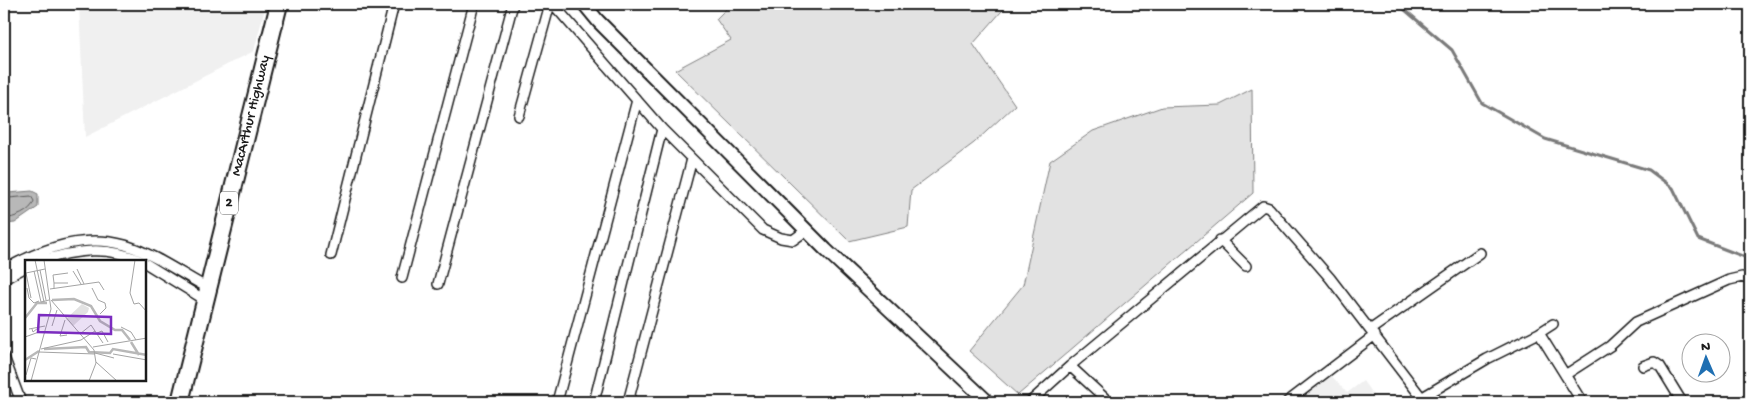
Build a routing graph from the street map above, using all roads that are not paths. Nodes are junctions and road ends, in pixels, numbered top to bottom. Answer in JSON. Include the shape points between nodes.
{"nodes":[{"id":1,"x":279,"y":4,"type":"edge"},
{"id":2,"x":394,"y":4,"type":"edge"},
{"id":3,"x":474,"y":4,"type":"edge"},
{"id":4,"x":513,"y":4,"type":"edge"},
{"id":5,"x":551,"y":4,"type":"edge"},
{"id":6,"x":584,"y":4,"type":"edge"},
{"id":7,"x":636,"y":100,"type":"junction"},
{"id":8,"x":519,"y":116,"type":"dead end"},
{"id":9,"x":662,"y":129,"type":"junction"},
{"id":10,"x":692,"y":160,"type":"junction"},
{"id":11,"x":807,"y":230,"type":"junction"},
{"id":12,"x":1220,"y":240,"type":"junction"},
{"id":13,"x":1480,"y":253,"type":"dead end"},
{"id":14,"x":331,"y":255,"type":"dead end"},
{"id":15,"x":30,"y":258,"type":"edge"},
{"id":16,"x":25,"y":260,"type":"edge"},
{"id":17,"x":44,"y":260,"type":"edge"},
{"id":18,"x":144,"y":260,"type":"edge"},
{"id":19,"x":146,"y":260,"type":"edge"},
{"id":20,"x":147,"y":261,"type":"edge"},
{"id":21,"x":1246,"y":266,"type":"dead end"},
{"id":22,"x":25,"y":268,"type":"edge"},
{"id":23,"x":4,"y":270,"type":"edge"},
{"id":24,"x":402,"y":278,"type":"dead end"},
{"id":25,"x":4,"y":280,"type":"edge"},
{"id":26,"x":1750,"y":280,"type":"edge"},
{"id":27,"x":438,"y":284,"type":"dead end"},
{"id":28,"x":206,"y":294,"type":"junction"},
{"id":29,"x":1553,"y":324,"type":"dead end"},
{"id":30,"x":1373,"y":332,"type":"junction"},
{"id":31,"x":1539,"y":333,"type":"junction"},
{"id":32,"x":4,"y":357,"type":"edge"},
{"id":33,"x":1070,"y":366,"type":"junction"},
{"id":34,"x":1643,"y":366,"type":"dead end"},
{"id":35,"x":1565,"y":375,"type":"junction"},
{"id":36,"x":1423,"y":400,"type":"edge"},
{"id":37,"x":21,"y":402,"type":"edge"},
{"id":38,"x":180,"y":402,"type":"edge"},
{"id":39,"x":557,"y":402,"type":"edge"},
{"id":40,"x":594,"y":402,"type":"edge"},
{"id":41,"x":628,"y":402,"type":"edge"},
{"id":42,"x":988,"y":402,"type":"edge"},
{"id":43,"x":1030,"y":402,"type":"edge"},
{"id":44,"x":1109,"y":402,"type":"edge"},
{"id":45,"x":1287,"y":402,"type":"edge"},
{"id":46,"x":1582,"y":402,"type":"edge"},
{"id":47,"x":1682,"y":402,"type":"edge"}],
"edges":[{"from":1,"to":28,"type":"highway","name":"MacArthur Highway","number":"2"},
{"from":2,"to":14,"type":"street"},
{"from":3,"to":24,"type":"street"},
{"from":4,"to":27,"type":"street"},
{"from":5,"to":7,"type":"street"},
{"from":5,"to":8,"type":"street"},
{"from":6,"to":11,"type":"street"},
{"from":7,"to":9,"type":"street"},
{"from":7,"to":39,"type":"street"},
{"from":9,"to":10,"type":"street"},
{"from":9,"to":40,"type":"street"},
{"from":10,"to":11,"type":"street","via":[[763,230],[793,240]]},
{"from":10,"to":41,"type":"street"},
{"from":11,"to":42,"type":"street"},
{"from":12,"to":21,"type":"street"},
{"from":12,"to":30,"type":"street","via":[[1258,209],[1263,206],[1269,208]]},
{"from":12,"to":33,"type":"street"},
{"from":13,"to":30,"type":"street"},
{"from":15,"to":19,"type":"street","via":[[61,245],[95,242],[126,246]]},
{"from":16,"to":23,"type":"street"},
{"from":17,"to":18,"type":"street","via":[[66,253],[95,250],[128,254]]},
{"from":20,"to":28,"type":"street"},
{"from":22,"to":25,"type":"street"},
{"from":26,"to":35,"type":"street","via":[[1742,277],[1729,280],[1636,322],[1610,346]]},
{"from":28,"to":38,"type":"highway","name":"MacArthur Highway","number":"2"},
{"from":29,"to":31,"type":"street"},
{"from":30,"to":36,"type":"street"},
{"from":30,"to":45,"type":"street"},
{"from":31,"to":35,"type":"street"},
{"from":31,"to":36,"type":"street","via":[[1487,359]]},
{"from":32,"to":37,"type":"street"},
{"from":33,"to":43,"type":"street"},
{"from":33,"to":44,"type":"street"},
{"from":34,"to":47,"type":"street","via":[[1654,362],[1660,366]]},
{"from":35,"to":46,"type":"street"}]}
